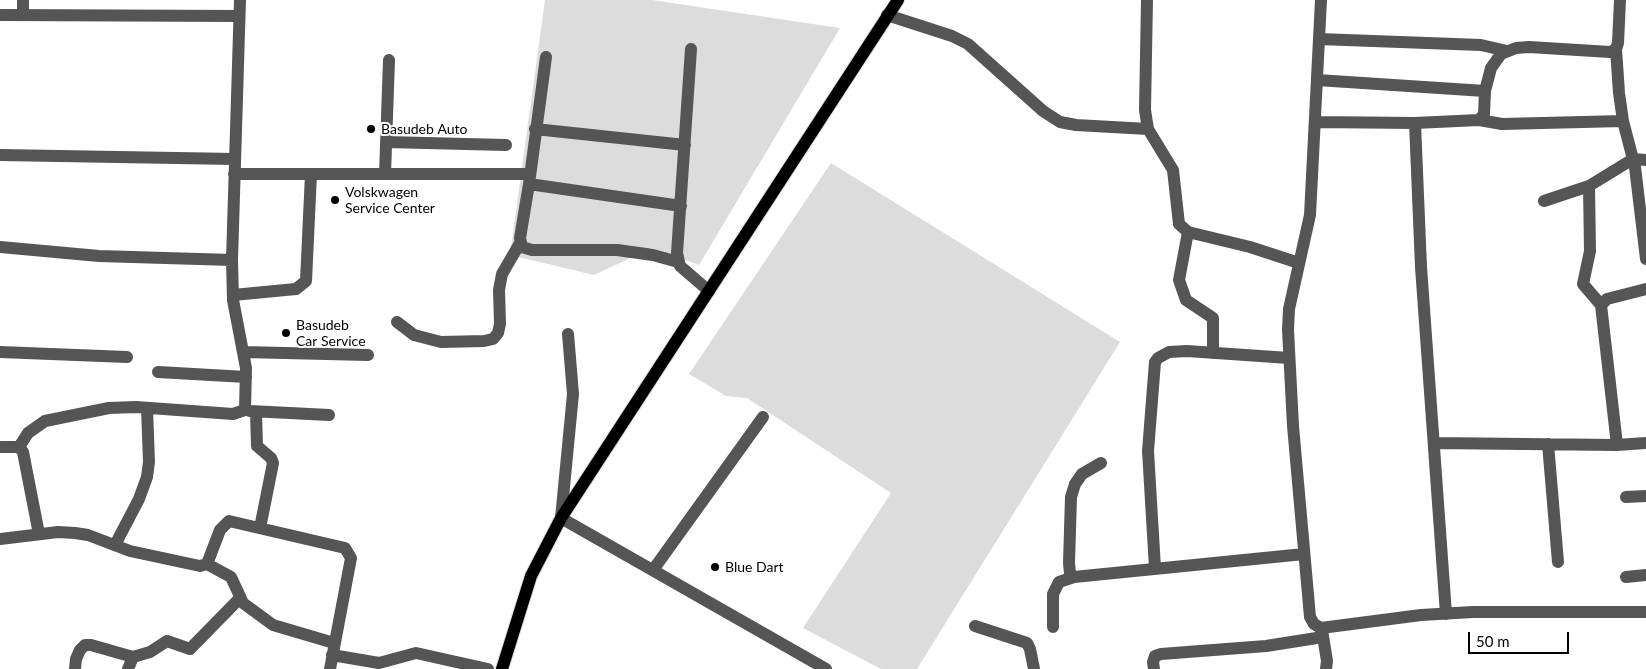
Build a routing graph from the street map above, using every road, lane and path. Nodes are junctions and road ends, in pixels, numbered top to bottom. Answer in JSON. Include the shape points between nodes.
{"nodes":[{"id":1,"x":24,"y":0,"type":"edge"},
{"id":2,"x":240,"y":0,"type":"edge"},
{"id":3,"x":898,"y":0,"type":"edge"},
{"id":4,"x":1147,"y":0,"type":"edge"},
{"id":5,"x":1321,"y":0,"type":"edge"},
{"id":6,"x":1620,"y":0,"type":"edge"},
{"id":7,"x":0,"y":15,"type":"edge"},
{"id":8,"x":23,"y":15,"type":"junction"},
{"id":9,"x":887,"y":15,"type":"junction"},
{"id":10,"x":239,"y":16,"type":"junction"},
{"id":11,"x":1319,"y":39,"type":"junction"},
{"id":12,"x":691,"y":49,"type":"dead end"},
{"id":13,"x":1616,"y":49,"type":"junction"},
{"id":14,"x":1507,"y":51,"type":"junction"},
{"id":15,"x":546,"y":57,"type":"dead end"},
{"id":16,"x":389,"y":60,"type":"dead end"},
{"id":17,"x":1317,"y":80,"type":"junction"},
{"id":18,"x":1485,"y":90,"type":"junction"},
{"id":19,"x":1478,"y":120,"type":"junction"},
{"id":20,"x":1623,"y":121,"type":"junction"},
{"id":21,"x":1315,"y":122,"type":"junction"},
{"id":22,"x":1415,"y":123,"type":"junction"},
{"id":23,"x":535,"y":129,"type":"junction"},
{"id":24,"x":1148,"y":129,"type":"junction"},
{"id":25,"x":386,"y":142,"type":"junction"},
{"id":26,"x":506,"y":145,"type":"dead end"},
{"id":27,"x":685,"y":145,"type":"junction"},
{"id":28,"x":0,"y":155,"type":"edge"},
{"id":29,"x":235,"y":159,"type":"junction"},
{"id":30,"x":1640,"y":160,"type":"edge"},
{"id":31,"x":234,"y":174,"type":"junction"},
{"id":32,"x":311,"y":174,"type":"junction"},
{"id":33,"x":385,"y":174,"type":"junction"},
{"id":34,"x":530,"y":179,"type":"junction"},
{"id":35,"x":1589,"y":186,"type":"junction"},
{"id":36,"x":1544,"y":200,"type":"dead end"},
{"id":37,"x":681,"y":206,"type":"junction"},
{"id":38,"x":1188,"y":232,"type":"junction"},
{"id":39,"x":520,"y":243,"type":"junction"},
{"id":40,"x":0,"y":247,"type":"edge"},
{"id":41,"x":1646,"y":259,"type":"edge"},
{"id":42,"x":232,"y":260,"type":"junction"},
{"id":43,"x":678,"y":262,"type":"junction"},
{"id":44,"x":1299,"y":263,"type":"junction"},
{"id":45,"x":1646,"y":289,"type":"edge"},
{"id":46,"x":709,"y":291,"type":"junction"},
{"id":47,"x":233,"y":295,"type":"junction"},
{"id":48,"x":1601,"y":305,"type":"junction"},
{"id":49,"x":397,"y":322,"type":"dead end"},
{"id":50,"x":568,"y":334,"type":"dead end"},
{"id":51,"x":0,"y":352,"type":"edge"},
{"id":52,"x":243,"y":352,"type":"junction"},
{"id":53,"x":1213,"y":353,"type":"junction"},
{"id":54,"x":368,"y":355,"type":"dead end"},
{"id":55,"x":127,"y":357,"type":"dead end"},
{"id":56,"x":1289,"y":358,"type":"junction"},
{"id":57,"x":158,"y":372,"type":"dead end"},
{"id":58,"x":246,"y":377,"type":"junction"},
{"id":59,"x":147,"y":408,"type":"junction"},
{"id":60,"x":250,"y":411,"type":"junction"},
{"id":61,"x":329,"y":415,"type":"dead end"},
{"id":62,"x":763,"y":417,"type":"dead end"},
{"id":63,"x":1434,"y":443,"type":"junction"},
{"id":64,"x":1646,"y":443,"type":"edge"},
{"id":65,"x":1548,"y":444,"type":"junction"},
{"id":66,"x":1617,"y":445,"type":"junction"},
{"id":67,"x":19,"y":447,"type":"junction"},
{"id":68,"x":0,"y":448,"type":"edge"},
{"id":69,"x":1101,"y":463,"type":"dead end"},
{"id":70,"x":1646,"y":496,"type":"edge"},
{"id":71,"x":1626,"y":497,"type":"dead end"},
{"id":72,"x":561,"y":518,"type":"junction"},
{"id":73,"x":260,"y":528,"type":"junction"},
{"id":74,"x":39,"y":534,"type":"junction"},
{"id":75,"x":0,"y":539,"type":"edge"},
{"id":76,"x":115,"y":545,"type":"junction"},
{"id":77,"x":1304,"y":554,"type":"junction"},
{"id":78,"x":1558,"y":562,"type":"dead end"},
{"id":79,"x":207,"y":564,"type":"junction"},
{"id":80,"x":1155,"y":568,"type":"junction"},
{"id":81,"x":653,"y":570,"type":"junction"},
{"id":82,"x":1646,"y":575,"type":"edge"},
{"id":83,"x":1074,"y":577,"type":"junction"},
{"id":84,"x":1626,"y":577,"type":"dead end"},
{"id":85,"x":240,"y":598,"type":"junction"},
{"id":86,"x":1646,"y":612,"type":"edge"},
{"id":87,"x":1446,"y":614,"type":"junction"},
{"id":88,"x":975,"y":626,"type":"dead end"},
{"id":89,"x":1053,"y":627,"type":"dead end"},
{"id":90,"x":1322,"y":632,"type":"junction"},
{"id":91,"x":334,"y":649,"type":"junction"},
{"id":92,"x":130,"y":663,"type":"edge"},
{"id":93,"x":75,"y":669,"type":"edge"},
{"id":94,"x":330,"y":669,"type":"edge"},
{"id":95,"x":488,"y":669,"type":"edge"},
{"id":96,"x":502,"y":669,"type":"edge"},
{"id":97,"x":826,"y":669,"type":"edge"},
{"id":98,"x":1034,"y":669,"type":"edge"},
{"id":99,"x":1154,"y":669,"type":"edge"},
{"id":100,"x":1326,"y":669,"type":"edge"}],
"edges":[{"from":1,"to":8,"type":"street"},
{"from":2,"to":10,"type":"street"},
{"from":3,"to":9,"type":"main road"},
{"from":4,"to":24,"type":"street","via":[[1145,92]]},
{"from":5,"to":11,"type":"street"},
{"from":6,"to":13,"type":"street"},
{"from":7,"to":8,"type":"street"},
{"from":8,"to":10,"type":"street"},
{"from":9,"to":24,"type":"street","via":[[968,44],[1043,111],[1060,122]]},
{"from":9,"to":46,"type":"main road"},
{"from":10,"to":29,"type":"street"},
{"from":11,"to":14,"type":"street","via":[[1481,45]]},
{"from":11,"to":17,"type":"street"},
{"from":12,"to":27,"type":"street"},
{"from":13,"to":14,"type":"street","via":[[1602,53],[1529,46]]},
{"from":13,"to":20,"type":"street"},
{"from":14,"to":18,"type":"street","via":[[1496,58],[1490,68]]},
{"from":15,"to":23,"type":"street"},
{"from":16,"to":25,"type":"street"},
{"from":17,"to":18,"type":"street"},
{"from":17,"to":21,"type":"street"},
{"from":18,"to":19,"type":"street","via":[[1484,114]]},
{"from":19,"to":20,"type":"street","via":[[1502,124]]},
{"from":19,"to":22,"type":"street"},
{"from":20,"to":30,"type":"street"},
{"from":21,"to":22,"type":"street"},
{"from":21,"to":44,"type":"street","via":[[1310,215]]},
{"from":22,"to":63,"type":"street"},
{"from":23,"to":27,"type":"street"},
{"from":23,"to":34,"type":"street"},
{"from":24,"to":38,"type":"street","via":[[1173,170],[1177,213],[1180,224]]},
{"from":25,"to":26,"type":"street"},
{"from":25,"to":33,"type":"street"},
{"from":27,"to":37,"type":"street"},
{"from":28,"to":29,"type":"street"},
{"from":29,"to":31,"type":"street"},
{"from":30,"to":35,"type":"street"},
{"from":30,"to":41,"type":"street"},
{"from":31,"to":32,"type":"street"},
{"from":31,"to":42,"type":"street"},
{"from":32,"to":33,"type":"street"},
{"from":32,"to":47,"type":"street","via":[[306,281],[296,289]]},
{"from":33,"to":34,"type":"street"},
{"from":34,"to":37,"type":"street"},
{"from":34,"to":39,"type":"street"},
{"from":35,"to":36,"type":"street"},
{"from":35,"to":48,"type":"street","via":[[1590,251],[1583,284]]},
{"from":37,"to":43,"type":"street"},
{"from":38,"to":44,"type":"street"},
{"from":38,"to":53,"type":"street","via":[[1179,280],[1186,300],[1213,318]]},
{"from":39,"to":43,"type":"street","via":[[526,250],[617,250]]},
{"from":39,"to":49,"type":"street","via":[[502,274],[500,324],[493,338],[441,342],[414,335]]},
{"from":40,"to":42,"type":"street","via":[[99,256]]},
{"from":42,"to":47,"type":"street"},
{"from":43,"to":46,"type":"street","via":[[689,276]]},
{"from":44,"to":56,"type":"street","via":[[1289,308]]},
{"from":45,"to":48,"type":"street","via":[[1607,299]]},
{"from":46,"to":72,"type":"main road"},
{"from":47,"to":52,"type":"street"},
{"from":48,"to":66,"type":"street"},
{"from":50,"to":72,"type":"street","via":[[572,394]]},
{"from":51,"to":55,"type":"street"},
{"from":52,"to":54,"type":"street"},
{"from":52,"to":58,"type":"street"},
{"from":53,"to":56,"type":"street"},
{"from":53,"to":80,"type":"street","via":[[1169,352],[1163,353],[1155,362],[1148,451]]},
{"from":56,"to":77,"type":"street"},
{"from":57,"to":58,"type":"street"},
{"from":58,"to":60,"type":"street"},
{"from":59,"to":60,"type":"street","via":[[233,414]]},
{"from":59,"to":67,"type":"street","via":[[110,408],[45,422],[28,433]]},
{"from":59,"to":76,"type":"street","via":[[147,477]]},
{"from":60,"to":61,"type":"street"},
{"from":60,"to":73,"type":"street","via":[[258,446],[273,463]]},
{"from":62,"to":81,"type":"street"},
{"from":63,"to":65,"type":"street"},
{"from":63,"to":87,"type":"street"},
{"from":64,"to":66,"type":"street"},
{"from":65,"to":66,"type":"street"},
{"from":65,"to":78,"type":"street"},
{"from":67,"to":68,"type":"street"},
{"from":67,"to":74,"type":"street","via":[[25,457]]},
{"from":69,"to":83,"type":"street","via":[[1082,474],[1070,497],[1069,563]]},
{"from":70,"to":71,"type":"street"},
{"from":72,"to":81,"type":"street"},
{"from":72,"to":96,"type":"main road","via":[[532,576]]},
{"from":73,"to":79,"type":"street","via":[[229,521],[223,525]]},
{"from":73,"to":91,"type":"street","via":[[337,545],[349,552],[351,558]]},
{"from":74,"to":75,"type":"street"},
{"from":74,"to":76,"type":"street","via":[[82,534]]},
{"from":76,"to":79,"type":"street","via":[[192,565]]},
{"from":77,"to":80,"type":"street"},
{"from":77,"to":90,"type":"street","via":[[1310,617]]},
{"from":79,"to":85,"type":"street","via":[[231,577]]},
{"from":80,"to":83,"type":"street"},
{"from":81,"to":97,"type":"street"},
{"from":82,"to":84,"type":"street"},
{"from":83,"to":89,"type":"street","via":[[1059,582],[1053,594]]},
{"from":85,"to":91,"type":"street","via":[[273,625]]},
{"from":85,"to":92,"type":"street","via":[[190,649],[168,641]]},
{"from":86,"to":87,"type":"street"},
{"from":87,"to":90,"type":"street"},
{"from":88,"to":98,"type":"street","via":[[1027,643]]},
{"from":90,"to":99,"type":"street","via":[[1266,646],[1161,654],[1155,656]]},
{"from":90,"to":100,"type":"street","via":[[1328,661]]},
{"from":91,"to":94,"type":"street"},
{"from":91,"to":95,"type":"street","via":[[379,663],[416,654]]},
{"from":92,"to":93,"type":"street","via":[[91,645],[85,646],[76,658]]}]}
